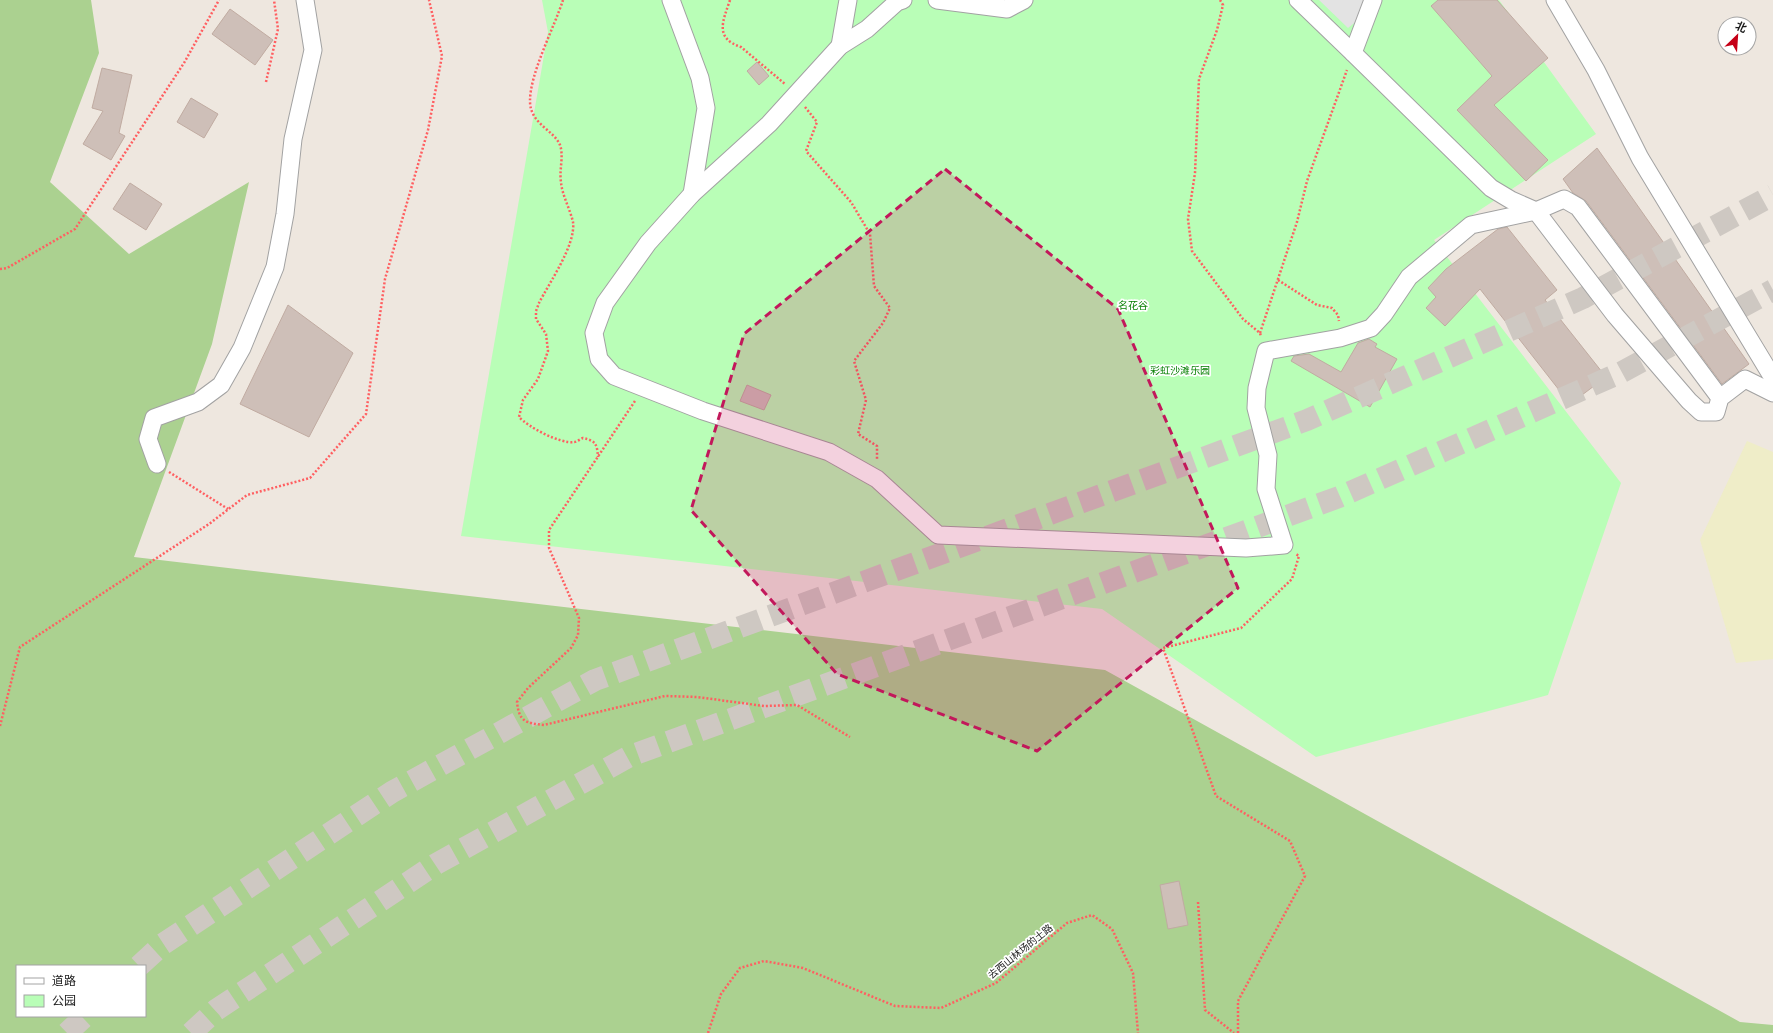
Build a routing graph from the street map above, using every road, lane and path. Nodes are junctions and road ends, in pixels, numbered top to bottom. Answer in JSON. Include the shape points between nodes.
{"nodes":[{"id":1,"x":219,"y":0,"type":"edge"},
{"id":2,"x":274,"y":0,"type":"edge"},
{"id":3,"x":305,"y":0,"type":"edge"},
{"id":4,"x":429,"y":0,"type":"edge"},
{"id":5,"x":563,"y":0,"type":"edge"},
{"id":6,"x":671,"y":0,"type":"edge"},
{"id":7,"x":730,"y":0,"type":"edge"},
{"id":8,"x":848,"y":0,"type":"edge"},
{"id":9,"x":903,"y":0,"type":"edge"},
{"id":10,"x":937,"y":0,"type":"edge"},
{"id":11,"x":1024,"y":0,"type":"edge"},
{"id":12,"x":1220,"y":0,"type":"edge"},
{"id":13,"x":1298,"y":0,"type":"edge"},
{"id":14,"x":1373,"y":0,"type":"edge"},
{"id":15,"x":1554,"y":0,"type":"edge"},
{"id":16,"x":840,"y":46,"type":"junction"},
{"id":17,"x":1353,"y":53,"type":"junction"},
{"id":18,"x":266,"y":82,"type":"dead end"},
{"id":19,"x":793,"y":98,"type":"junction"},
{"id":20,"x":692,"y":194,"type":"junction"},
{"id":21,"x":1536,"y":211,"type":"junction"},
{"id":22,"x":0,"y":269,"type":"edge"},
{"id":23,"x":1278,"y":280,"type":"junction"},
{"id":24,"x":1260,"y":333,"type":"junction"},
{"id":25,"x":1340,"y":338,"type":"junction"},
{"id":26,"x":1266,"y":351,"type":"junction"},
{"id":27,"x":1773,"y":378,"type":"edge"},
{"id":28,"x":644,"y":387,"type":"junction"},
{"id":29,"x":1773,"y":392,"type":"edge"},
{"id":30,"x":1720,"y":398,"type":"junction"},
{"id":31,"x":598,"y":457,"type":"junction"},
{"id":32,"x":157,"y":464,"type":"joint"},
{"id":33,"x":877,"y":479,"type":"junction"},
{"id":34,"x":228,"y":509,"type":"junction"},
{"id":35,"x":1284,"y":545,"type":"junction"},
{"id":36,"x":0,"y":726,"type":"edge"},
{"id":37,"x":850,"y":737,"type":"dead end"},
{"id":38,"x":1198,"y":902,"type":"dead end"},
{"id":39,"x":708,"y":1033,"type":"edge"},
{"id":40,"x":1138,"y":1033,"type":"edge"},
{"id":41,"x":1234,"y":1033,"type":"edge"},
{"id":42,"x":1238,"y":1033,"type":"edge"}],
"edges":[{"from":1,"to":22,"type":"path","via":[[184,63],[75,229],[7,268]]},
{"from":2,"to":18,"type":"path","via":[[278,29]]},
{"from":3,"to":32,"type":"street","via":[[313,50],[293,138],[285,214],[275,267],[242,348],[221,385],[198,402],[154,418],[148,439]]},
{"from":4,"to":34,"type":"path","via":[[442,56],[428,130],[385,279],[366,414],[310,478],[247,495]]},
{"from":5,"to":31,"type":"path","via":[[532,85],[530,102],[536,119],[560,144],[561,182],[573,223],[573,232],[568,249],[536,310],[536,319],[546,334],[548,351],[538,379],[523,400],[519,417],[525,424],[558,440],[591,440],[597,446]]},
{"from":6,"to":20,"type":"street","via":[[700,78],[706,108]]},
{"from":7,"to":19,"type":"path","via":[[722,23],[722,31],[727,39],[741,47],[785,83]]},
{"from":8,"to":16,"type":"street"},
{"from":9,"to":16,"type":"street","via":[[897,2],[867,29]]},
{"from":10,"to":11,"type":"street","via":[[1007,9]]},
{"from":12,"to":24,"type":"path","via":[[1222,5],[1217,30],[1199,79],[1195,173],[1188,219],[1192,251],[1243,319]]},
{"from":13,"to":17,"type":"street"},
{"from":14,"to":17,"type":"street"},
{"from":15,"to":27,"type":"street","via":[[1596,70],[1640,158]]},
{"from":16,"to":19,"type":"street"},
{"from":17,"to":21,"type":"street","via":[[1491,188]]},
{"from":17,"to":23,"type":"path","via":[[1307,181]]},
{"from":19,"to":20,"type":"street","via":[[769,124]]},
{"from":19,"to":33,"type":"path","via":[[802,103],[817,122],[806,152],[851,202],[870,234],[874,286],[890,308],[883,323],[854,360],[866,400],[858,434],[877,446]]},
{"from":20,"to":28,"type":"street","via":[[648,243],[605,303],[594,333],[599,360],[614,376]]},
{"from":21,"to":25,"type":"street","via":[[1471,225],[1409,277],[1384,314],[1371,328]]},
{"from":21,"to":30,"type":"street","via":[[1564,198],[1578,207]]},
{"from":21,"to":30,"type":"street","via":[[1615,315],[1689,401],[1701,412],[1716,412]]},
{"from":23,"to":24,"type":"path"},
{"from":23,"to":25,"type":"path","via":[[1317,305],[1332,308],[1338,315]]},
{"from":24,"to":26,"type":"path"},
{"from":25,"to":26,"type":"street"},
{"from":26,"to":35,"type":"street","via":[[1257,388],[1256,408],[1268,455],[1266,490]]},
{"from":28,"to":31,"type":"path"},
{"from":28,"to":33,"type":"street","via":[[703,411],[829,452]]},
{"from":29,"to":30,"type":"street","via":[[1745,379]]},
{"from":31,"to":37,"type":"path","via":[[549,530],[548,548],[579,618],[578,635],[571,648],[528,688],[517,702],[521,718],[527,723],[544,725],[665,696],[697,697],[764,706],[797,705]]},
{"from":32,"to":34,"type":"path"},
{"from":33,"to":35,"type":"street","via":[[938,536],[1246,548]]},
{"from":34,"to":36,"type":"path","via":[[20,647]]},
{"from":35,"to":42,"type":"path","via":[[1299,556],[1292,579],[1241,628],[1163,648],[1216,796],[1290,841],[1305,876],[1238,1001]]},
{"from":38,"to":41,"type":"path","via":[[1205,1010]]},
{"from":39,"to":40,"type":"path","name":"去西山林场的土路","via":[[721,994],[740,968],[764,961],[803,968],[895,1006],[941,1008],[996,983],[1067,923],[1092,915],[1112,929],[1133,973]]}]}
